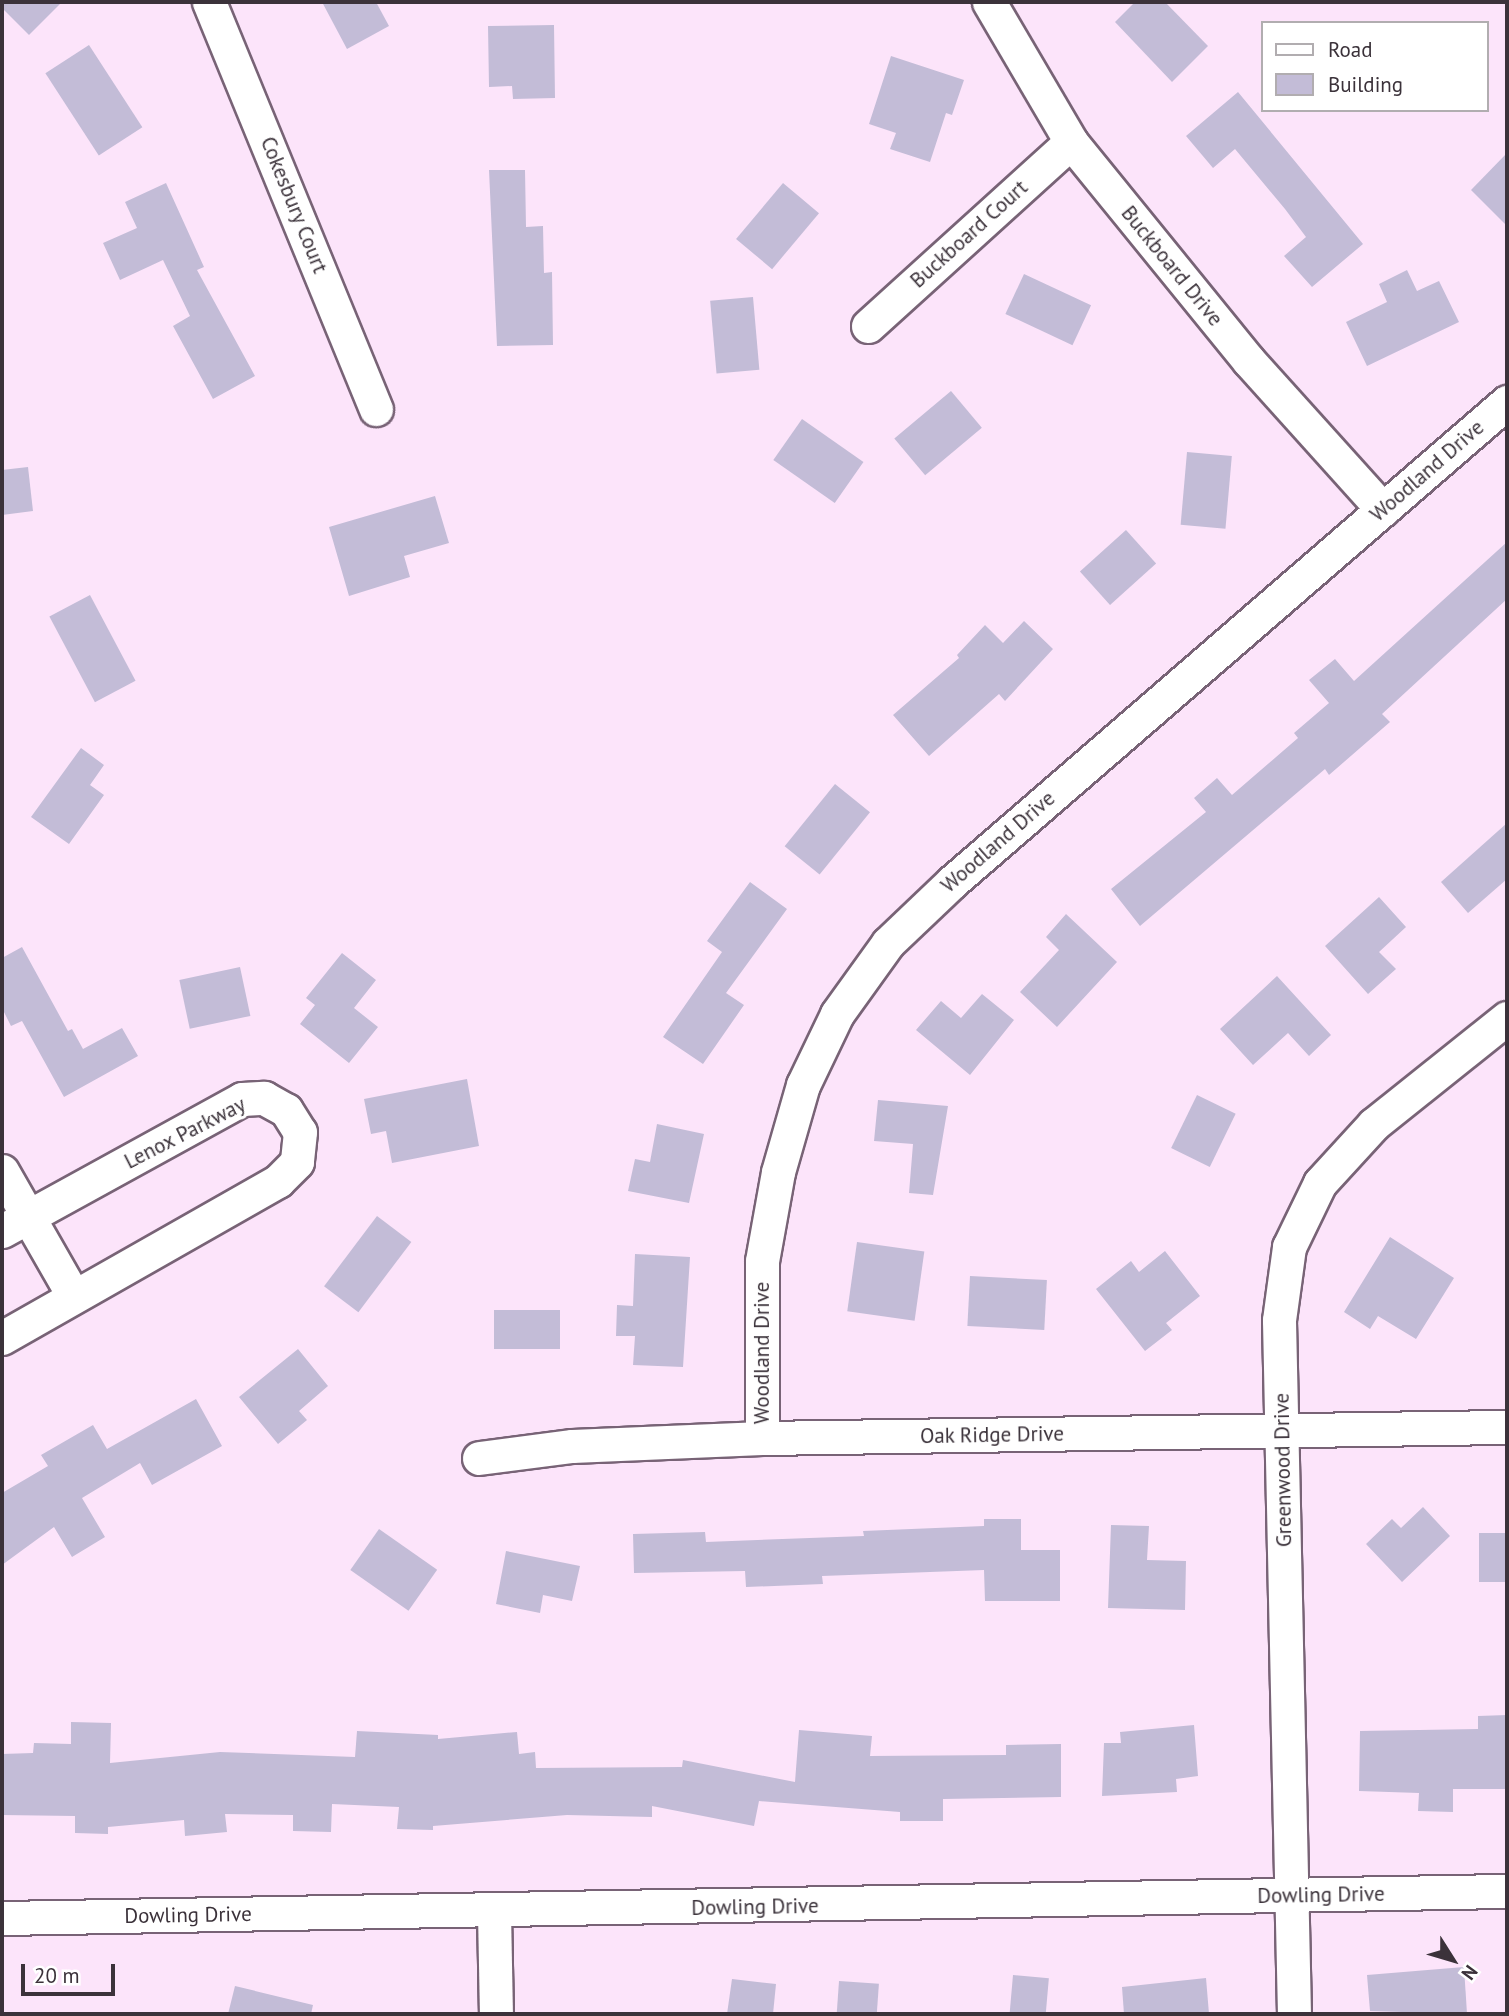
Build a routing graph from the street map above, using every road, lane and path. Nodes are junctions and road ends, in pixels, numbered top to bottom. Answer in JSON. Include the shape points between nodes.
{"nodes":[{"id":1,"x":209,"y":2,"type":"edge"},
{"id":2,"x":989,"y":2,"type":"edge"},
{"id":3,"x":1071,"y":142,"type":"junction"},
{"id":4,"x":868,"y":326,"type":"dead end"},
{"id":5,"x":1507,"y":402,"type":"edge"},
{"id":6,"x":376,"y":409,"type":"dead end"},
{"id":7,"x":1383,"y":510,"type":"junction"},
{"id":8,"x":1507,"y":1018,"type":"edge"},
{"id":9,"x":2,"y":1171,"type":"edge"},
{"id":10,"x":14,"y":1224,"type":"edge"},
{"id":11,"x":73,"y":1295,"type":"junction"},
{"id":12,"x":2,"y":1338,"type":"edge"},
{"id":13,"x":1507,"y":1427,"type":"edge"},
{"id":14,"x":1282,"y":1431,"type":"junction"},
{"id":15,"x":762,"y":1438,"type":"junction"},
{"id":16,"x":478,"y":1458,"type":"dead end"},
{"id":17,"x":1507,"y":1891,"type":"edge"},
{"id":18,"x":1292,"y":1896,"type":"junction"},
{"id":19,"x":494,"y":1912,"type":"junction"},
{"id":20,"x":2,"y":1918,"type":"edge"},
{"id":21,"x":496,"y":2014,"type":"edge"},
{"id":22,"x":1294,"y":2014,"type":"edge"}],
"edges":[{"from":1,"to":6,"type":"street","name":"Cokesbury Court"},
{"from":2,"to":3,"type":"street","name":"Buckboard Drive"},
{"from":3,"to":4,"type":"street","name":"Buckboard Court"},
{"from":3,"to":7,"type":"street","name":"Buckboard Drive","via":[[1249,362]]},
{"from":5,"to":7,"type":"street","name":"Woodland Drive"},
{"from":7,"to":15,"type":"street","name":"Woodland Drive","via":[[952,882],[888,943],[837,1014],[803,1085],[775,1184],[762,1261]]},
{"from":8,"to":14,"type":"street","name":"Greenwood Drive","via":[[1374,1124],[1320,1183],[1289,1247],[1279,1320]]},
{"from":9,"to":10,"type":"street"},
{"from":10,"to":11,"type":"street"},
{"from":10,"to":11,"type":"street","name":"Lenox Parkway","via":[[242,1099],[264,1098],[286,1110],[300,1132],[297,1162],[278,1181]]},
{"from":11,"to":12,"type":"street","name":"Lenox Parkway"},
{"from":13,"to":14,"type":"street","name":"Oak Ridge Drive"},
{"from":14,"to":15,"type":"street","name":"Oak Ridge Drive"},
{"from":14,"to":18,"type":"street","name":"Greenwood Drive"},
{"from":15,"to":16,"type":"street","name":"Oak Ridge Drive","via":[[572,1446]]},
{"from":17,"to":18,"type":"street","name":"Dowling Drive"},
{"from":18,"to":19,"type":"street","name":"Dowling Drive"},
{"from":18,"to":22,"type":"street","name":"Greenwood Drive"},
{"from":19,"to":20,"type":"street","name":"Dowling Drive"},
{"from":19,"to":21,"type":"street"}]}
